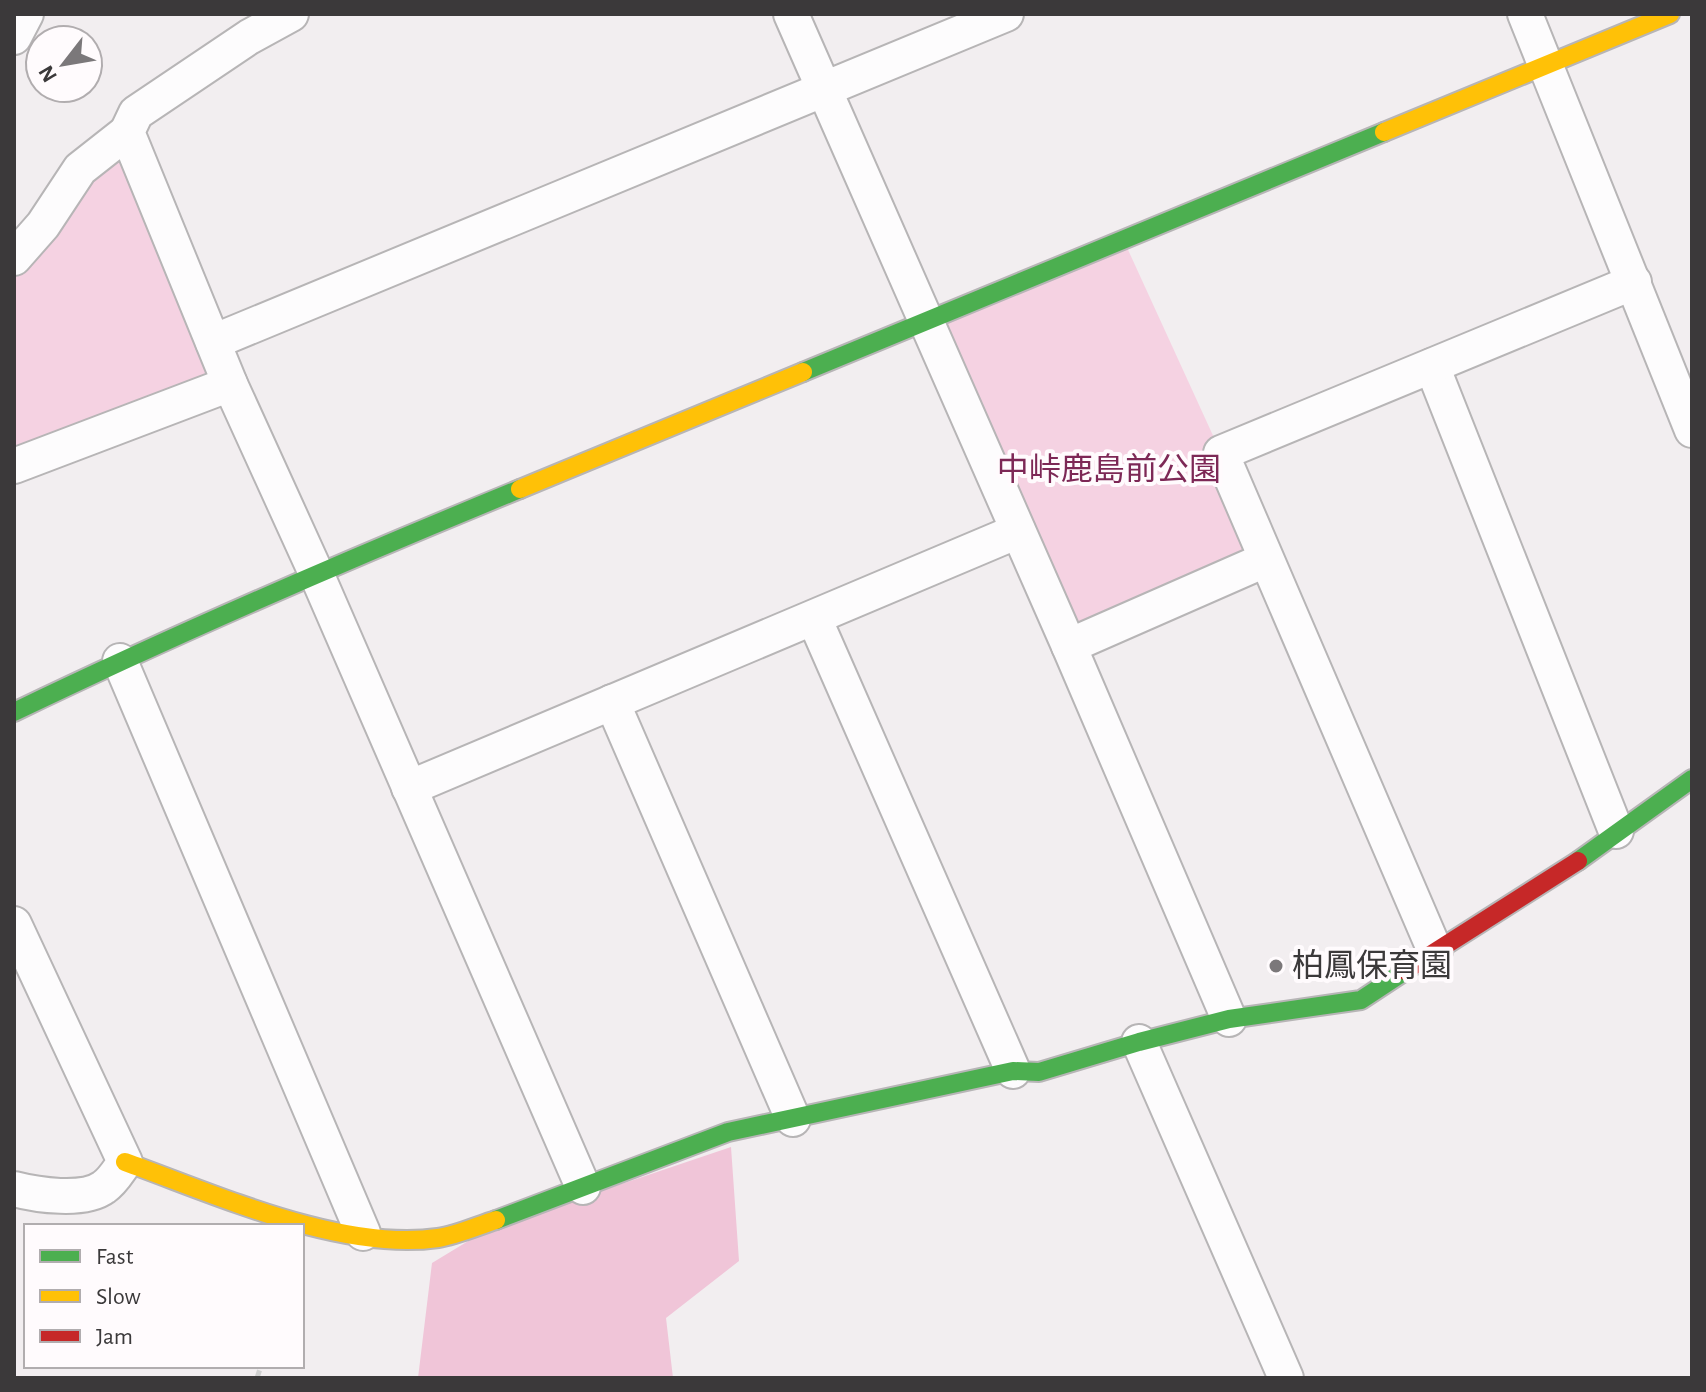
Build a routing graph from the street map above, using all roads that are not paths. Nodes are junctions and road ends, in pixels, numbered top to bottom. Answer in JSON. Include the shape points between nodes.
{"nodes":[{"id":1,"x":26,"y":14,"type":"edge"},
{"id":2,"x":291,"y":14,"type":"edge"},
{"id":3,"x":791,"y":14,"type":"edge"},
{"id":4,"x":1006,"y":14,"type":"edge"},
{"id":5,"x":1525,"y":14,"type":"edge"},
{"id":6,"x":1670,"y":14,"type":"edge"},
{"id":7,"x":14,"y":37,"type":"edge"},
{"id":8,"x":1548,"y":65,"type":"junction"},
{"id":9,"x":824,"y":91,"type":"junction"},
{"id":10,"x":127,"y":132,"type":"junction"},
{"id":11,"x":14,"y":258,"type":"edge"},
{"id":12,"x":1634,"y":282,"type":"junction"},
{"id":13,"x":925,"y":323,"type":"junction"},
{"id":14,"x":213,"y":342,"type":"junction"},
{"id":15,"x":1432,"y":366,"type":"junction"},
{"id":16,"x":230,"y":384,"type":"junction"},
{"id":17,"x":1692,"y":430,"type":"edge"},
{"id":18,"x":14,"y":466,"type":"edge"},
{"id":19,"x":1018,"y":531,"type":"junction"},
{"id":20,"x":1265,"y":560,"type":"junction"},
{"id":21,"x":316,"y":573,"type":"junction"},
{"id":22,"x":814,"y":618,"type":"junction"},
{"id":23,"x":1069,"y":646,"type":"junction"},
{"id":24,"x":120,"y":661,"type":"junction"},
{"id":25,"x":612,"y":702,"type":"junction"},
{"id":26,"x":14,"y":712,"type":"edge"},
{"id":27,"x":1692,"y":779,"type":"edge"},
{"id":28,"x":409,"y":788,"type":"junction"},
{"id":29,"x":1616,"y":831,"type":"junction"},
{"id":30,"x":14,"y":924,"type":"edge"},
{"id":31,"x":1435,"y":951,"type":"junction"},
{"id":32,"x":1229,"y":1019,"type":"junction"},
{"id":33,"x":1139,"y":1042,"type":"junction"},
{"id":34,"x":1013,"y":1071,"type":"junction"},
{"id":35,"x":793,"y":1119,"type":"junction"},
{"id":36,"x":125,"y":1162,"type":"junction"},
{"id":37,"x":583,"y":1187,"type":"junction"},
{"id":38,"x":14,"y":1189,"type":"edge"},
{"id":39,"x":301,"y":1224,"type":"edge"},
{"id":40,"x":304,"y":1225,"type":"edge"},
{"id":41,"x":363,"y":1233,"type":"junction"},
{"id":42,"x":1286,"y":1378,"type":"edge"}],
"edges":[{"from":1,"to":7,"type":"street"},
{"from":2,"to":10,"type":"street","via":[[136,113]]},
{"from":3,"to":9,"type":"street"},
{"from":4,"to":9,"type":"street"},
{"from":5,"to":8,"type":"street"},
{"from":6,"to":8,"type":"street"},
{"from":8,"to":12,"type":"street"},
{"from":8,"to":13,"type":"street"},
{"from":9,"to":13,"type":"street"},
{"from":9,"to":14,"type":"street"},
{"from":10,"to":11,"type":"street","via":[[80,169]]},
{"from":10,"to":14,"type":"street"},
{"from":12,"to":15,"type":"street"},
{"from":12,"to":17,"type":"street"},
{"from":13,"to":19,"type":"street"},
{"from":13,"to":21,"type":"street"},
{"from":14,"to":16,"type":"street"},
{"from":15,"to":20,"type":"street","via":[[1221,453]]},
{"from":15,"to":29,"type":"street"},
{"from":16,"to":18,"type":"street"},
{"from":16,"to":21,"type":"street"},
{"from":19,"to":22,"type":"street"},
{"from":19,"to":23,"type":"street"},
{"from":20,"to":23,"type":"street"},
{"from":20,"to":31,"type":"street"},
{"from":21,"to":24,"type":"street"},
{"from":21,"to":28,"type":"street"},
{"from":22,"to":25,"type":"street"},
{"from":22,"to":34,"type":"street"},
{"from":23,"to":32,"type":"street"},
{"from":24,"to":26,"type":"street"},
{"from":24,"to":41,"type":"street"},
{"from":25,"to":28,"type":"street"},
{"from":25,"to":35,"type":"street"},
{"from":27,"to":29,"type":"street"},
{"from":28,"to":37,"type":"street"},
{"from":29,"to":31,"type":"street","via":[[1548,882]]},
{"from":30,"to":36,"type":"street"},
{"from":31,"to":32,"type":"street","via":[[1361,1000]]},
{"from":32,"to":33,"type":"street"},
{"from":33,"to":34,"type":"street","via":[[1039,1072]]},
{"from":33,"to":42,"type":"street"},
{"from":34,"to":35,"type":"street"},
{"from":35,"to":37,"type":"street","via":[[728,1132]]},
{"from":36,"to":38,"type":"street","via":[[97,1192],[68,1196]]},
{"from":36,"to":39,"type":"street"},
{"from":37,"to":41,"type":"street","via":[[439,1238],[395,1240]]},
{"from":40,"to":41,"type":"street"}]}
